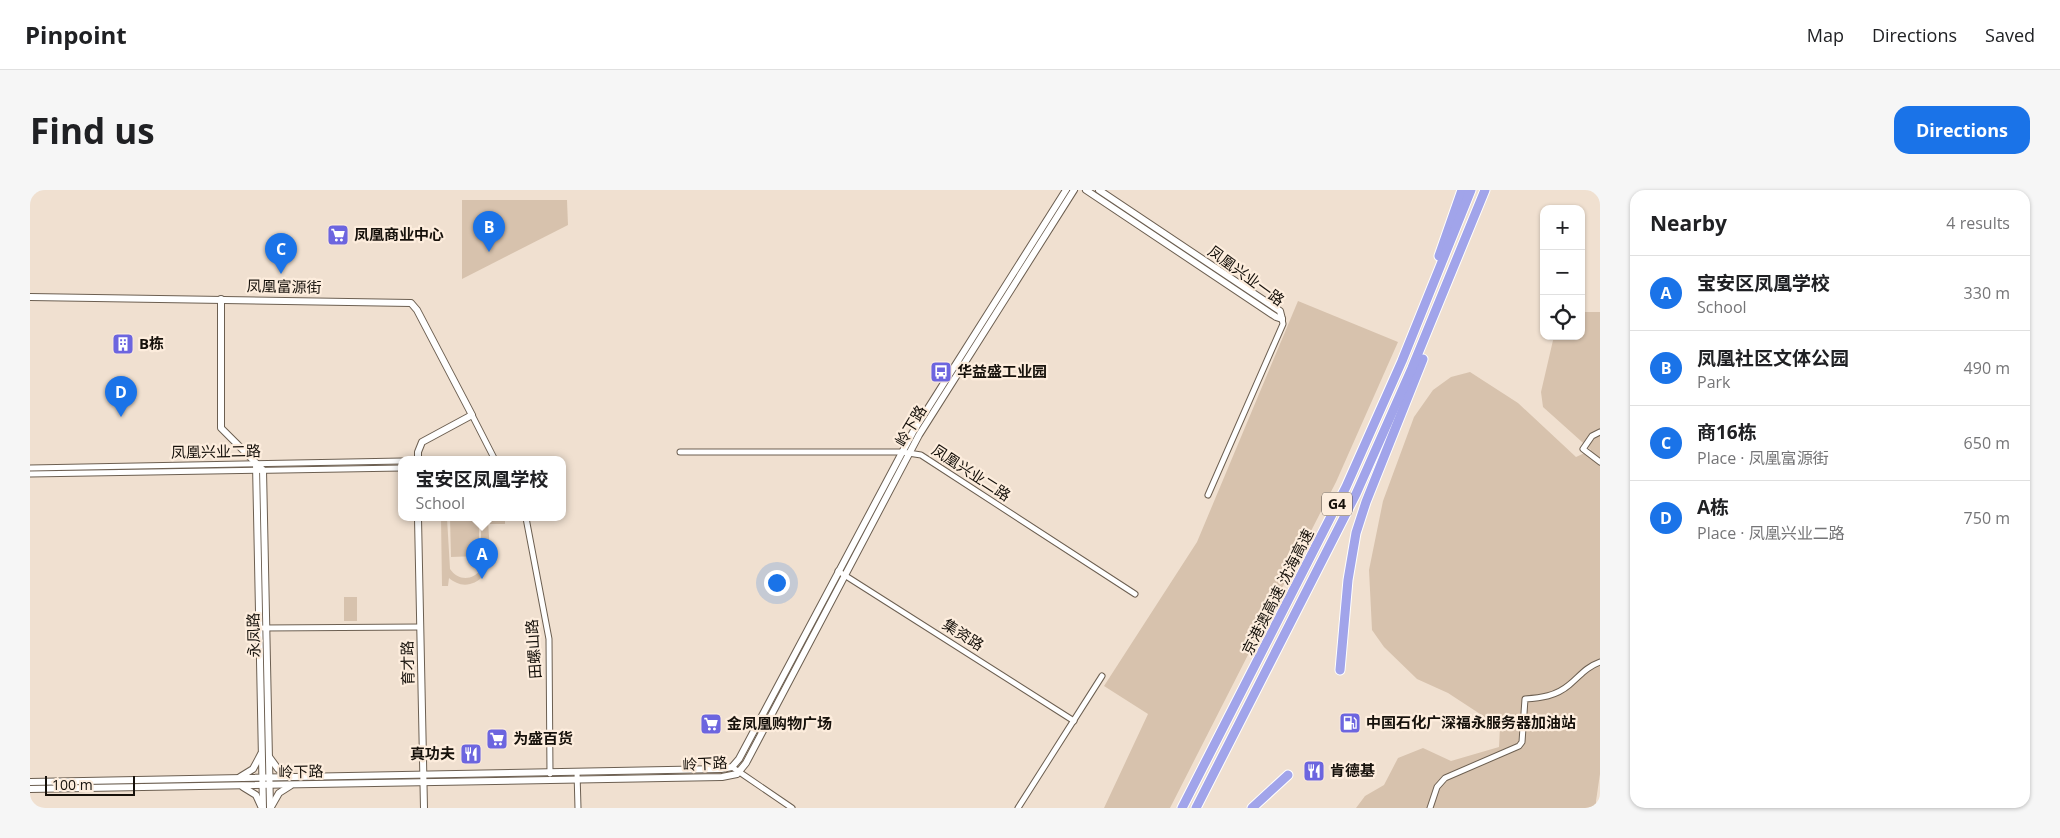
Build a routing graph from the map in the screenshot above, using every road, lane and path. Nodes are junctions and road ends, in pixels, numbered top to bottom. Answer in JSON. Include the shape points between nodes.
{"nodes":[{"id":1,"x":1066,"y":190,"type":"edge"},
{"id":2,"x":1074,"y":190,"type":"edge"},
{"id":3,"x":1086,"y":190,"type":"edge"},
{"id":4,"x":1098,"y":190,"type":"edge"},
{"id":5,"x":1462,"y":190,"type":"edge"},
{"id":6,"x":1471,"y":190,"type":"edge"},
{"id":7,"x":1485,"y":190,"type":"edge"},
{"id":8,"x":30,"y":297,"type":"edge"},
{"id":9,"x":221,"y":299,"type":"junction"},
{"id":10,"x":1438,"y":307,"type":"junction"},
{"id":11,"x":1282,"y":319,"type":"junction"},
{"id":12,"x":1402,"y":361,"type":"junction"},
{"id":13,"x":472,"y":414,"type":"junction"},
{"id":14,"x":1600,"y":432,"type":"edge"},
{"id":15,"x":680,"y":452,"type":"dead end"},
{"id":16,"x":902,"y":452,"type":"junction"},
{"id":17,"x":909,"y":452,"type":"junction"},
{"id":18,"x":418,"y":456,"type":"edge"},
{"id":19,"x":494,"y":456,"type":"edge"},
{"id":20,"x":398,"y":461,"type":"edge"},
{"id":21,"x":1600,"y":462,"type":"edge"},
{"id":22,"x":30,"y":468,"type":"edge"},
{"id":23,"x":259,"y":468,"type":"junction"},
{"id":24,"x":398,"y":468,"type":"edge"},
{"id":25,"x":30,"y":474,"type":"edge"},
{"id":26,"x":1208,"y":495,"type":"dead end"},
{"id":27,"x":418,"y":521,"type":"edge"},
{"id":28,"x":527,"y":521,"type":"edge"},
{"id":29,"x":841,"y":573,"type":"junction"},
{"id":30,"x":1135,"y":594,"type":"dead end"},
{"id":31,"x":263,"y":628,"type":"junction"},
{"id":32,"x":420,"y":628,"type":"junction"},
{"id":33,"x":1600,"y":662,"type":"edge"},
{"id":34,"x":1340,"y":670,"type":"dead end"},
{"id":35,"x":1102,"y":676,"type":"dead end"},
{"id":36,"x":1074,"y":721,"type":"junction"},
{"id":37,"x":265,"y":750,"type":"junction"},
{"id":38,"x":732,"y":767,"type":"junction"},
{"id":39,"x":577,"y":772,"type":"junction"},
{"id":40,"x":739,"y":773,"type":"junction"},
{"id":41,"x":1288,"y":775,"type":"dead end"},
{"id":42,"x":550,"y":776,"type":"junction"},
{"id":43,"x":423,"y":778,"type":"junction"},
{"id":44,"x":577,"y":780,"type":"junction"},
{"id":45,"x":266,"y":781,"type":"junction"},
{"id":46,"x":296,"y":781,"type":"junction"},
{"id":47,"x":30,"y":782,"type":"edge"},
{"id":48,"x":235,"y":782,"type":"junction"},
{"id":49,"x":30,"y":789,"type":"edge"},
{"id":50,"x":263,"y":808,"type":"edge"},
{"id":51,"x":270,"y":808,"type":"edge"},
{"id":52,"x":424,"y":808,"type":"edge"},
{"id":53,"x":578,"y":808,"type":"edge"},
{"id":54,"x":792,"y":808,"type":"edge"},
{"id":55,"x":1018,"y":808,"type":"edge"},
{"id":56,"x":1182,"y":808,"type":"edge"},
{"id":57,"x":1196,"y":808,"type":"edge"},
{"id":58,"x":1252,"y":808,"type":"edge"},
{"id":59,"x":1430,"y":808,"type":"edge"}],
"edges":[{"from":1,"to":16,"type":"street","name":"岭下路"},
{"from":2,"to":17,"type":"street","name":"岭下路"},
{"from":3,"to":11,"type":"street","name":"凤凰兴业一路"},
{"from":4,"to":11,"type":"street","name":"凤凰兴业一路","via":[[1280,311]]},
{"from":5,"to":12,"type":"highway"},
{"from":6,"to":12,"type":"highway","name":"京港澳高速 沈海高速","number":"G4"},
{"from":7,"to":10,"type":"highway","name":"京港澳高速 沈海高速","number":"G4"},
{"from":8,"to":9,"type":"street","name":"凤凰富源街"},
{"from":9,"to":13,"type":"street","name":"凤凰富源街","via":[[411,303],[418,310]]},
{"from":9,"to":23,"type":"street","via":[[221,428]]},
{"from":10,"to":34,"type":"highway","via":[[1424,357],[1356,533]]},
{"from":10,"to":57,"type":"highway","name":"京港澳高速 沈海高速","number":"G4","via":[[1356,494]]},
{"from":11,"to":26,"type":"street"},
{"from":12,"to":56,"type":"highway","name":"京港澳高速 沈海高速","number":"G4","via":[[1346,487]]},
{"from":13,"to":18,"type":"street","via":[[422,442]]},
{"from":13,"to":19,"type":"street"},
{"from":14,"to":21,"type":"street","via":[[1592,436],[1583,448]]},
{"from":15,"to":16,"type":"street","name":"凤凰兴业二路"},
{"from":16,"to":17,"type":"street","name":"凤凰兴业二路"},
{"from":16,"to":29,"type":"street","name":"岭下路"},
{"from":17,"to":29,"type":"street","name":"岭下路"},
{"from":17,"to":30,"type":"street","name":"凤凰兴业二路","via":[[926,458]]},
{"from":20,"to":23,"type":"street","name":"凤凰兴业二路"},
{"from":22,"to":23,"type":"street","name":"凤凰兴业二路"},
{"from":23,"to":24,"type":"street","name":"凤凰兴业二路"},
{"from":23,"to":25,"type":"street","name":"凤凰兴业二路"},
{"from":23,"to":31,"type":"street","name":"永凤路"},
{"from":27,"to":32,"type":"street","name":"育才路"},
{"from":28,"to":42,"type":"street","name":"田螺山路","via":[[549,639]]},
{"from":29,"to":36,"type":"street","name":"集资路"},
{"from":29,"to":38,"type":"street","name":"岭下路"},
{"from":29,"to":40,"type":"street","name":"岭下路"},
{"from":31,"to":32,"type":"street"},
{"from":31,"to":37,"type":"street","name":"永凤路"},
{"from":32,"to":43,"type":"street","name":"育才路"},
{"from":33,"to":59,"type":"street","via":[[1578,674],[1558,693],[1525,699],[1519,746],[1445,778],[1437,787]]},
{"from":35,"to":36,"type":"street"},
{"from":36,"to":55,"type":"street"},
{"from":37,"to":45,"type":"street","name":"永凤路"},
{"from":37,"to":46,"type":"street","via":[[276,767]]},
{"from":37,"to":48,"type":"street","via":[[253,769]]},
{"from":38,"to":39,"type":"street","name":"岭下路"},
{"from":38,"to":40,"type":"street"},
{"from":39,"to":42,"type":"street","name":"岭下路"},
{"from":39,"to":44,"type":"street"},
{"from":40,"to":44,"type":"street","name":"岭下路","via":[[725,777]]},
{"from":40,"to":54,"type":"street"},
{"from":41,"to":58,"type":"highway"},
{"from":42,"to":43,"type":"street","name":"岭下路"},
{"from":42,"to":44,"type":"street","name":"岭下路"},
{"from":43,"to":46,"type":"street","name":"岭下路"},
{"from":43,"to":52,"type":"street","name":"育才路"},
{"from":44,"to":53,"type":"street"},
{"from":45,"to":46,"type":"street","name":"岭下路"},
{"from":45,"to":48,"type":"street","name":"岭下路"},
{"from":45,"to":50,"type":"street","name":"永凤路"},
{"from":45,"to":51,"type":"street","name":"永凤路"},
{"from":46,"to":51,"type":"street","via":[[279,793]]},
{"from":47,"to":48,"type":"street","name":"岭下路"},
{"from":48,"to":49,"type":"street","name":"岭下路"},
{"from":48,"to":50,"type":"street","via":[[253,792]]}]}
